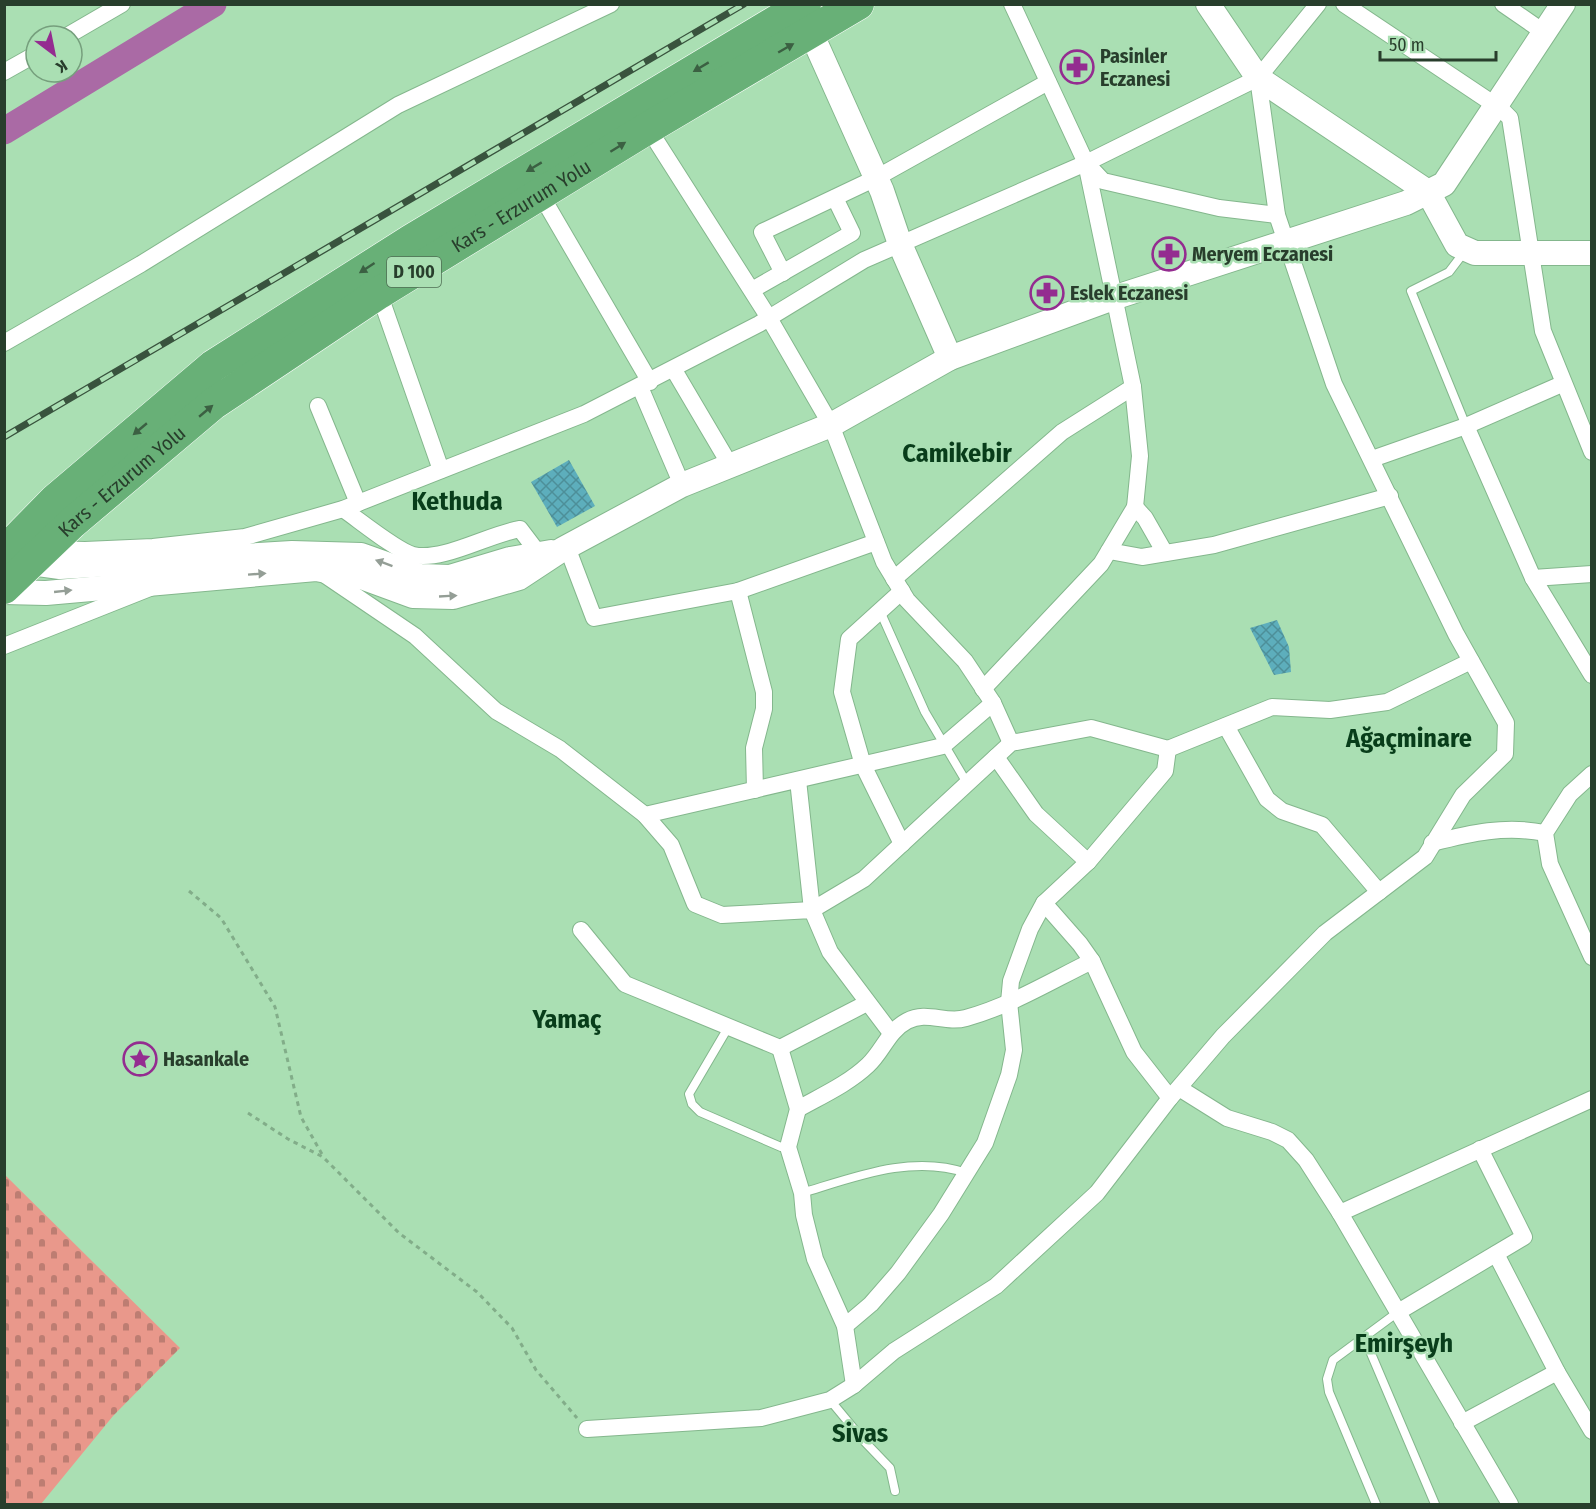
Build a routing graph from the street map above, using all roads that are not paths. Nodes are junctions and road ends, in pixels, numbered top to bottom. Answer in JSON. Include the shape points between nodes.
{"nodes":[{"id":1,"x":122,"y":4,"type":"edge"},
{"id":2,"x":611,"y":4,"type":"edge"},
{"id":3,"x":858,"y":4,"type":"edge"},
{"id":4,"x":1012,"y":4,"type":"edge"},
{"id":5,"x":1208,"y":4,"type":"edge"},
{"id":6,"x":1318,"y":4,"type":"edge"},
{"id":7,"x":1344,"y":4,"type":"edge"},
{"id":8,"x":1503,"y":4,"type":"edge"},
{"id":9,"x":1563,"y":4,"type":"edge"},
{"id":10,"x":803,"y":12,"type":"edge"},
{"id":11,"x":84,"y":26,"type":"edge"},
{"id":12,"x":1545,"y":33,"type":"junction"},
{"id":13,"x":24,"y":61,"type":"edge"},
{"id":14,"x":4,"y":72,"type":"edge"},
{"id":15,"x":1257,"y":78,"type":"junction"},
{"id":16,"x":1048,"y":82,"type":"junction"},
{"id":17,"x":1495,"y":105,"type":"junction"},
{"id":18,"x":648,"y":128,"type":"junction"},
{"id":19,"x":1086,"y":162,"type":"junction"},
{"id":20,"x":876,"y":178,"type":"junction"},
{"id":21,"x":1428,"y":192,"type":"junction"},
{"id":22,"x":541,"y":195,"type":"junction"},
{"id":23,"x":835,"y":198,"type":"junction"},
{"id":24,"x":1277,"y":215,"type":"junction"},
{"id":25,"x":1284,"y":242,"type":"junction"},
{"id":26,"x":900,"y":244,"type":"junction"},
{"id":27,"x":1466,"y":251,"type":"junction"},
{"id":28,"x":1592,"y":253,"type":"edge"},
{"id":29,"x":1530,"y":254,"type":"junction"},
{"id":30,"x":783,"y":273,"type":"junction"},
{"id":31,"x":752,"y":290,"type":"junction"},
{"id":32,"x":379,"y":293,"type":"junction"},
{"id":33,"x":1116,"y":297,"type":"junction"},
{"id":34,"x":770,"y":318,"type":"junction"},
{"id":35,"x":4,"y":343,"type":"edge"},
{"id":36,"x":950,"y":358,"type":"junction"},
{"id":37,"x":674,"y":370,"type":"junction"},
{"id":38,"x":1562,"y":384,"type":"junction"},
{"id":39,"x":645,"y":385,"type":"junction"},
{"id":40,"x":1133,"y":387,"type":"junction"},
{"id":41,"x":318,"y":406,"type":"dead end"},
{"id":42,"x":831,"y":425,"type":"junction"},
{"id":43,"x":1466,"y":426,"type":"junction"},
{"id":44,"x":1592,"y":452,"type":"edge"},
{"id":45,"x":1372,"y":459,"type":"junction"},
{"id":46,"x":730,"y":465,"type":"junction"},
{"id":47,"x":441,"y":470,"type":"junction"},
{"id":48,"x":682,"y":485,"type":"junction"},
{"id":49,"x":1390,"y":496,"type":"junction"},
{"id":50,"x":351,"y":506,"type":"junction"},
{"id":51,"x":1135,"y":507,"type":"junction"},
{"id":52,"x":876,"y":542,"type":"junction"},
{"id":53,"x":565,"y":548,"type":"junction"},
{"id":54,"x":1109,"y":551,"type":"junction"},
{"id":55,"x":23,"y":553,"type":"edge"},
{"id":56,"x":1165,"y":553,"type":"junction"},
{"id":57,"x":538,"y":554,"type":"junction"},
{"id":58,"x":316,"y":569,"type":"junction"},
{"id":59,"x":1592,"y":574,"type":"edge"},
{"id":60,"x":1533,"y":578,"type":"junction"},
{"id":61,"x":156,"y":581,"type":"junction"},
{"id":62,"x":898,"y":585,"type":"junction"},
{"id":63,"x":4,"y":590,"type":"edge"},
{"id":64,"x":738,"y":591,"type":"junction"},
{"id":65,"x":880,"y":611,"type":"junction"},
{"id":66,"x":4,"y":646,"type":"edge"},
{"id":67,"x":1471,"y":661,"type":"junction"},
{"id":68,"x":1592,"y":675,"type":"edge"},
{"id":69,"x":988,"y":696,"type":"junction"},
{"id":70,"x":1226,"y":726,"type":"junction"},
{"id":71,"x":1011,"y":743,"type":"junction"},
{"id":72,"x":943,"y":746,"type":"junction"},
{"id":73,"x":1168,"y":749,"type":"junction"},
{"id":74,"x":996,"y":757,"type":"junction"},
{"id":75,"x":863,"y":765,"type":"junction"},
{"id":76,"x":1592,"y":774,"type":"edge"},
{"id":77,"x":798,"y":780,"type":"junction"},
{"id":78,"x":967,"y":783,"type":"junction"},
{"id":79,"x":755,"y":790,"type":"junction"},
{"id":80,"x":645,"y":815,"type":"junction"},
{"id":81,"x":1545,"y":833,"type":"junction"},
{"id":82,"x":1432,"y":843,"type":"junction"},
{"id":83,"x":902,"y":844,"type":"junction"},
{"id":84,"x":1088,"y":862,"type":"junction"},
{"id":85,"x":1379,"y":892,"type":"junction"},
{"id":86,"x":1044,"y":903,"type":"junction"},
{"id":87,"x":812,"y":910,"type":"junction"},
{"id":88,"x":581,"y":930,"type":"dead end"},
{"id":89,"x":1592,"y":957,"type":"edge"},
{"id":90,"x":1092,"y":962,"type":"junction"},
{"id":91,"x":1009,"y":1002,"type":"junction"},
{"id":92,"x":867,"y":1003,"type":"junction"},
{"id":93,"x":729,"y":1026,"type":"junction"},
{"id":94,"x":891,"y":1033,"type":"junction"},
{"id":95,"x":780,"y":1047,"type":"junction"},
{"id":96,"x":1175,"y":1093,"type":"junction"},
{"id":97,"x":1592,"y":1099,"type":"edge"},
{"id":98,"x":798,"y":1109,"type":"junction"},
{"id":99,"x":788,"y":1147,"type":"junction"},
{"id":100,"x":1480,"y":1149,"type":"junction"},
{"id":101,"x":967,"y":1173,"type":"junction"},
{"id":102,"x":802,"y":1193,"type":"junction"},
{"id":103,"x":1340,"y":1213,"type":"junction"},
{"id":104,"x":1496,"y":1254,"type":"junction"},
{"id":105,"x":1398,"y":1312,"type":"junction"},
{"id":106,"x":845,"y":1326,"type":"junction"},
{"id":107,"x":1364,"y":1337,"type":"junction"},
{"id":108,"x":1557,"y":1372,"type":"junction"},
{"id":109,"x":855,"y":1385,"type":"junction"},
{"id":110,"x":830,"y":1400,"type":"junction"},
{"id":111,"x":1462,"y":1423,"type":"junction"},
{"id":112,"x":587,"y":1429,"type":"road end"},
{"id":113,"x":1592,"y":1431,"type":"edge"},
{"id":114,"x":895,"y":1491,"type":"dead end"},
{"id":115,"x":1376,"y":1504,"type":"edge"},
{"id":116,"x":1435,"y":1504,"type":"edge"},
{"id":117,"x":1510,"y":1504,"type":"edge"}],
"edges":[{"from":1,"to":11,"type":"street"},
{"from":2,"to":35,"type":"street","via":[[398,105],[141,264]]},
{"from":3,"to":10,"type":"highway","name":"Kars - Erzurum Yolu","number":"D 100"},
{"from":4,"to":16,"type":"street"},
{"from":5,"to":15,"type":"street"},
{"from":6,"to":15,"type":"street"},
{"from":7,"to":17,"type":"street"},
{"from":8,"to":12,"type":"street"},
{"from":9,"to":12,"type":"street"},
{"from":18,"to":10,"type":"highway","name":"Kars - Erzurum Yolu","number":"D 100","one_way":true},
{"from":10,"to":20,"type":"street"},
{"from":10,"to":55,"type":"highway","name":"Kars - Erzurum Yolu","number":"D 100","one_way":true,"via":[[410,241],[213,366],[55,500]]},
{"from":12,"to":17,"type":"street"},
{"from":13,"to":14,"type":"street"},
{"from":15,"to":19,"type":"street"},
{"from":15,"to":21,"type":"street"},
{"from":15,"to":24,"type":"street"},
{"from":16,"to":19,"type":"street"},
{"from":16,"to":20,"type":"street"},
{"from":17,"to":21,"type":"street","via":[[1444,184]]},
{"from":17,"to":29,"type":"street","via":[[1512,124]]},
{"from":22,"to":18,"type":"highway","name":"Kars - Erzurum Yolu","number":"D 100","one_way":true},
{"from":18,"to":31,"type":"street"},
{"from":19,"to":24,"type":"street","via":[[1103,182],[1219,208]]},
{"from":19,"to":26,"type":"street"},
{"from":19,"to":33,"type":"street"},
{"from":20,"to":23,"type":"street"},
{"from":20,"to":26,"type":"street"},
{"from":21,"to":25,"type":"street","via":[[1406,204]]},
{"from":21,"to":27,"type":"street","via":[[1449,233]]},
{"from":22,"to":32,"type":"highway","name":"Kars - Erzurum Yolu","number":"D 100"},
{"from":22,"to":39,"type":"street"},
{"from":23,"to":30,"type":"street","via":[[852,233]]},
{"from":23,"to":30,"type":"street","via":[[762,232]]},
{"from":24,"to":25,"type":"street"},
{"from":25,"to":33,"type":"street"},
{"from":25,"to":45,"type":"street","via":[[1334,384]]},
{"from":26,"to":34,"type":"street","via":[[864,260]]},
{"from":26,"to":36,"type":"street"},
{"from":27,"to":29,"type":"street"},
{"from":27,"to":43,"type":"lane","via":[[1449,272],[1412,291]]},
{"from":28,"to":29,"type":"street"},
{"from":29,"to":38,"type":"street","via":[[1543,331]]},
{"from":30,"to":31,"type":"street"},
{"from":31,"to":34,"type":"street"},
{"from":32,"to":47,"type":"street"},
{"from":55,"to":32,"type":"highway","name":"Kars - Erzurum Yolu","number":"D 100","one_way":true,"via":[[72,523],[213,404]]},
{"from":33,"to":36,"type":"street"},
{"from":33,"to":40,"type":"street"},
{"from":34,"to":37,"type":"street"},
{"from":34,"to":42,"type":"street"},
{"from":36,"to":42,"type":"street"},
{"from":37,"to":39,"type":"street"},
{"from":37,"to":46,"type":"street"},
{"from":38,"to":43,"type":"street"},
{"from":38,"to":44,"type":"street"},
{"from":39,"to":47,"type":"street","via":[[584,414]]},
{"from":39,"to":48,"type":"street"},
{"from":40,"to":51,"type":"street","via":[[1140,456]]},
{"from":40,"to":62,"type":"street","via":[[1062,432]]},
{"from":41,"to":50,"type":"street"},
{"from":42,"to":46,"type":"street"},
{"from":42,"to":52,"type":"street"},
{"from":43,"to":45,"type":"street"},
{"from":43,"to":60,"type":"street"},
{"from":45,"to":49,"type":"street"},
{"from":46,"to":48,"type":"street"},
{"from":47,"to":50,"type":"street"},
{"from":48,"to":53,"type":"street"},
{"from":49,"to":56,"type":"street","via":[[1214,545]]},
{"from":49,"to":67,"type":"street"},
{"from":50,"to":55,"type":"street","via":[[245,537],[153,547]]},
{"from":50,"to":57,"type":"street","via":[[411,555],[431,556],[520,529]]},
{"from":51,"to":54,"type":"street"},
{"from":51,"to":56,"type":"street"},
{"from":52,"to":62,"type":"street"},
{"from":52,"to":64,"type":"street"},
{"from":53,"to":57,"type":"street"},
{"from":58,"to":53,"type":"street","one_way":true,"via":[[364,578],[413,596],[453,597],[519,578]]},
{"from":53,"to":64,"type":"street","via":[[594,618]]},
{"from":54,"to":56,"type":"street","via":[[1136,557]]},
{"from":54,"to":69,"type":"street"},
{"from":57,"to":55,"type":"street","one_way":true,"via":[[450,577],[420,576],[361,555],[292,553],[60,567]]},
{"from":55,"to":63,"type":"highway","name":"Kars - Erzurum Yolu","number":"D 100"},
{"from":61,"to":58,"type":"street","one_way":true},
{"from":58,"to":80,"type":"street","via":[[415,636],[496,711],[560,749]]},
{"from":59,"to":60,"type":"street"},
{"from":60,"to":68,"type":"street"},
{"from":63,"to":61,"type":"street","one_way":true,"via":[[46,593]]},
{"from":61,"to":66,"type":"street","via":[[144,592]]},
{"from":62,"to":65,"type":"street"},
{"from":62,"to":69,"type":"street","via":[[965,661]]},
{"from":64,"to":79,"type":"street","via":[[764,692],[754,748]]},
{"from":65,"to":72,"type":"lane"},
{"from":65,"to":75,"type":"street","via":[[849,639],[842,692]]},
{"from":67,"to":70,"type":"street","via":[[1387,702],[1330,710],[1272,707]]},
{"from":67,"to":82,"type":"street","via":[[1506,723],[1505,754],[1462,795]]},
{"from":69,"to":71,"type":"street"},
{"from":69,"to":72,"type":"street"},
{"from":70,"to":73,"type":"street"},
{"from":70,"to":85,"type":"street","via":[[1267,800],[1282,811],[1322,825]]},
{"from":71,"to":73,"type":"street","via":[[1091,728]]},
{"from":71,"to":74,"type":"street"},
{"from":72,"to":75,"type":"street"},
{"from":72,"to":78,"type":"lane"},
{"from":73,"to":84,"type":"street","via":[[1165,771]]},
{"from":74,"to":78,"type":"street"},
{"from":74,"to":84,"type":"street","via":[[1036,814]]},
{"from":75,"to":77,"type":"street"},
{"from":75,"to":83,"type":"street"},
{"from":76,"to":81,"type":"street","via":[[1570,794]]},
{"from":77,"to":79,"type":"street"},
{"from":77,"to":87,"type":"street"},
{"from":78,"to":83,"type":"street"},
{"from":79,"to":80,"type":"street"},
{"from":80,"to":87,"type":"street","via":[[671,845],[695,904],[722,915]]},
{"from":81,"to":82,"type":"street","via":[[1519,827],[1486,830]]},
{"from":81,"to":89,"type":"street","via":[[1550,864]]},
{"from":82,"to":85,"type":"street","via":[[1425,857]]},
{"from":83,"to":87,"type":"street","via":[[864,879]]},
{"from":84,"to":86,"type":"street"},
{"from":85,"to":96,"type":"street","via":[[1325,933],[1223,1036]]},
{"from":86,"to":90,"type":"street"},
{"from":86,"to":91,"type":"street","via":[[1029,929],[1011,981]]},
{"from":87,"to":92,"type":"street","via":[[830,952]]},
{"from":88,"to":93,"type":"street","via":[[625,984]]},
{"from":90,"to":91,"type":"street"},
{"from":90,"to":96,"type":"street","via":[[1134,1052]]},
{"from":91,"to":94,"type":"street","via":[[964,1019],[919,1016]]},
{"from":91,"to":101,"type":"street","via":[[1014,1050],[1009,1076],[985,1143]]},
{"from":92,"to":94,"type":"street"},
{"from":92,"to":95,"type":"street"},
{"from":93,"to":95,"type":"street"},
{"from":93,"to":99,"type":"lane","via":[[689,1094],[692,1104],[700,1112]]},
{"from":94,"to":98,"type":"street","via":[[858,1074]]},
{"from":95,"to":98,"type":"street"},
{"from":96,"to":103,"type":"street","via":[[1227,1118],[1288,1140],[1306,1160]]},
{"from":96,"to":109,"type":"street","via":[[1097,1193],[996,1286],[894,1351]]},
{"from":97,"to":100,"type":"street"},
{"from":98,"to":99,"type":"street"},
{"from":99,"to":102,"type":"street"},
{"from":100,"to":103,"type":"street"},
{"from":100,"to":104,"type":"street","via":[[1524,1237]]},
{"from":101,"to":102,"type":"lane","via":[[942,1166],[909,1166]]},
{"from":101,"to":106,"type":"street","via":[[898,1273]]},
{"from":102,"to":106,"type":"street","via":[[815,1259]]},
{"from":103,"to":105,"type":"street"},
{"from":104,"to":105,"type":"street"},
{"from":104,"to":108,"type":"street"},
{"from":105,"to":107,"type":"lane"},
{"from":105,"to":111,"type":"street"},
{"from":106,"to":109,"type":"street"},
{"from":107,"to":115,"type":"lane","via":[[1333,1360],[1327,1386]]},
{"from":107,"to":116,"type":"lane"},
{"from":108,"to":111,"type":"street"},
{"from":108,"to":113,"type":"street"},
{"from":109,"to":110,"type":"street"},
{"from":110,"to":112,"type":"street","via":[[761,1418]]},
{"from":110,"to":114,"type":"lane","via":[[890,1468]]},
{"from":111,"to":117,"type":"street"}]}
